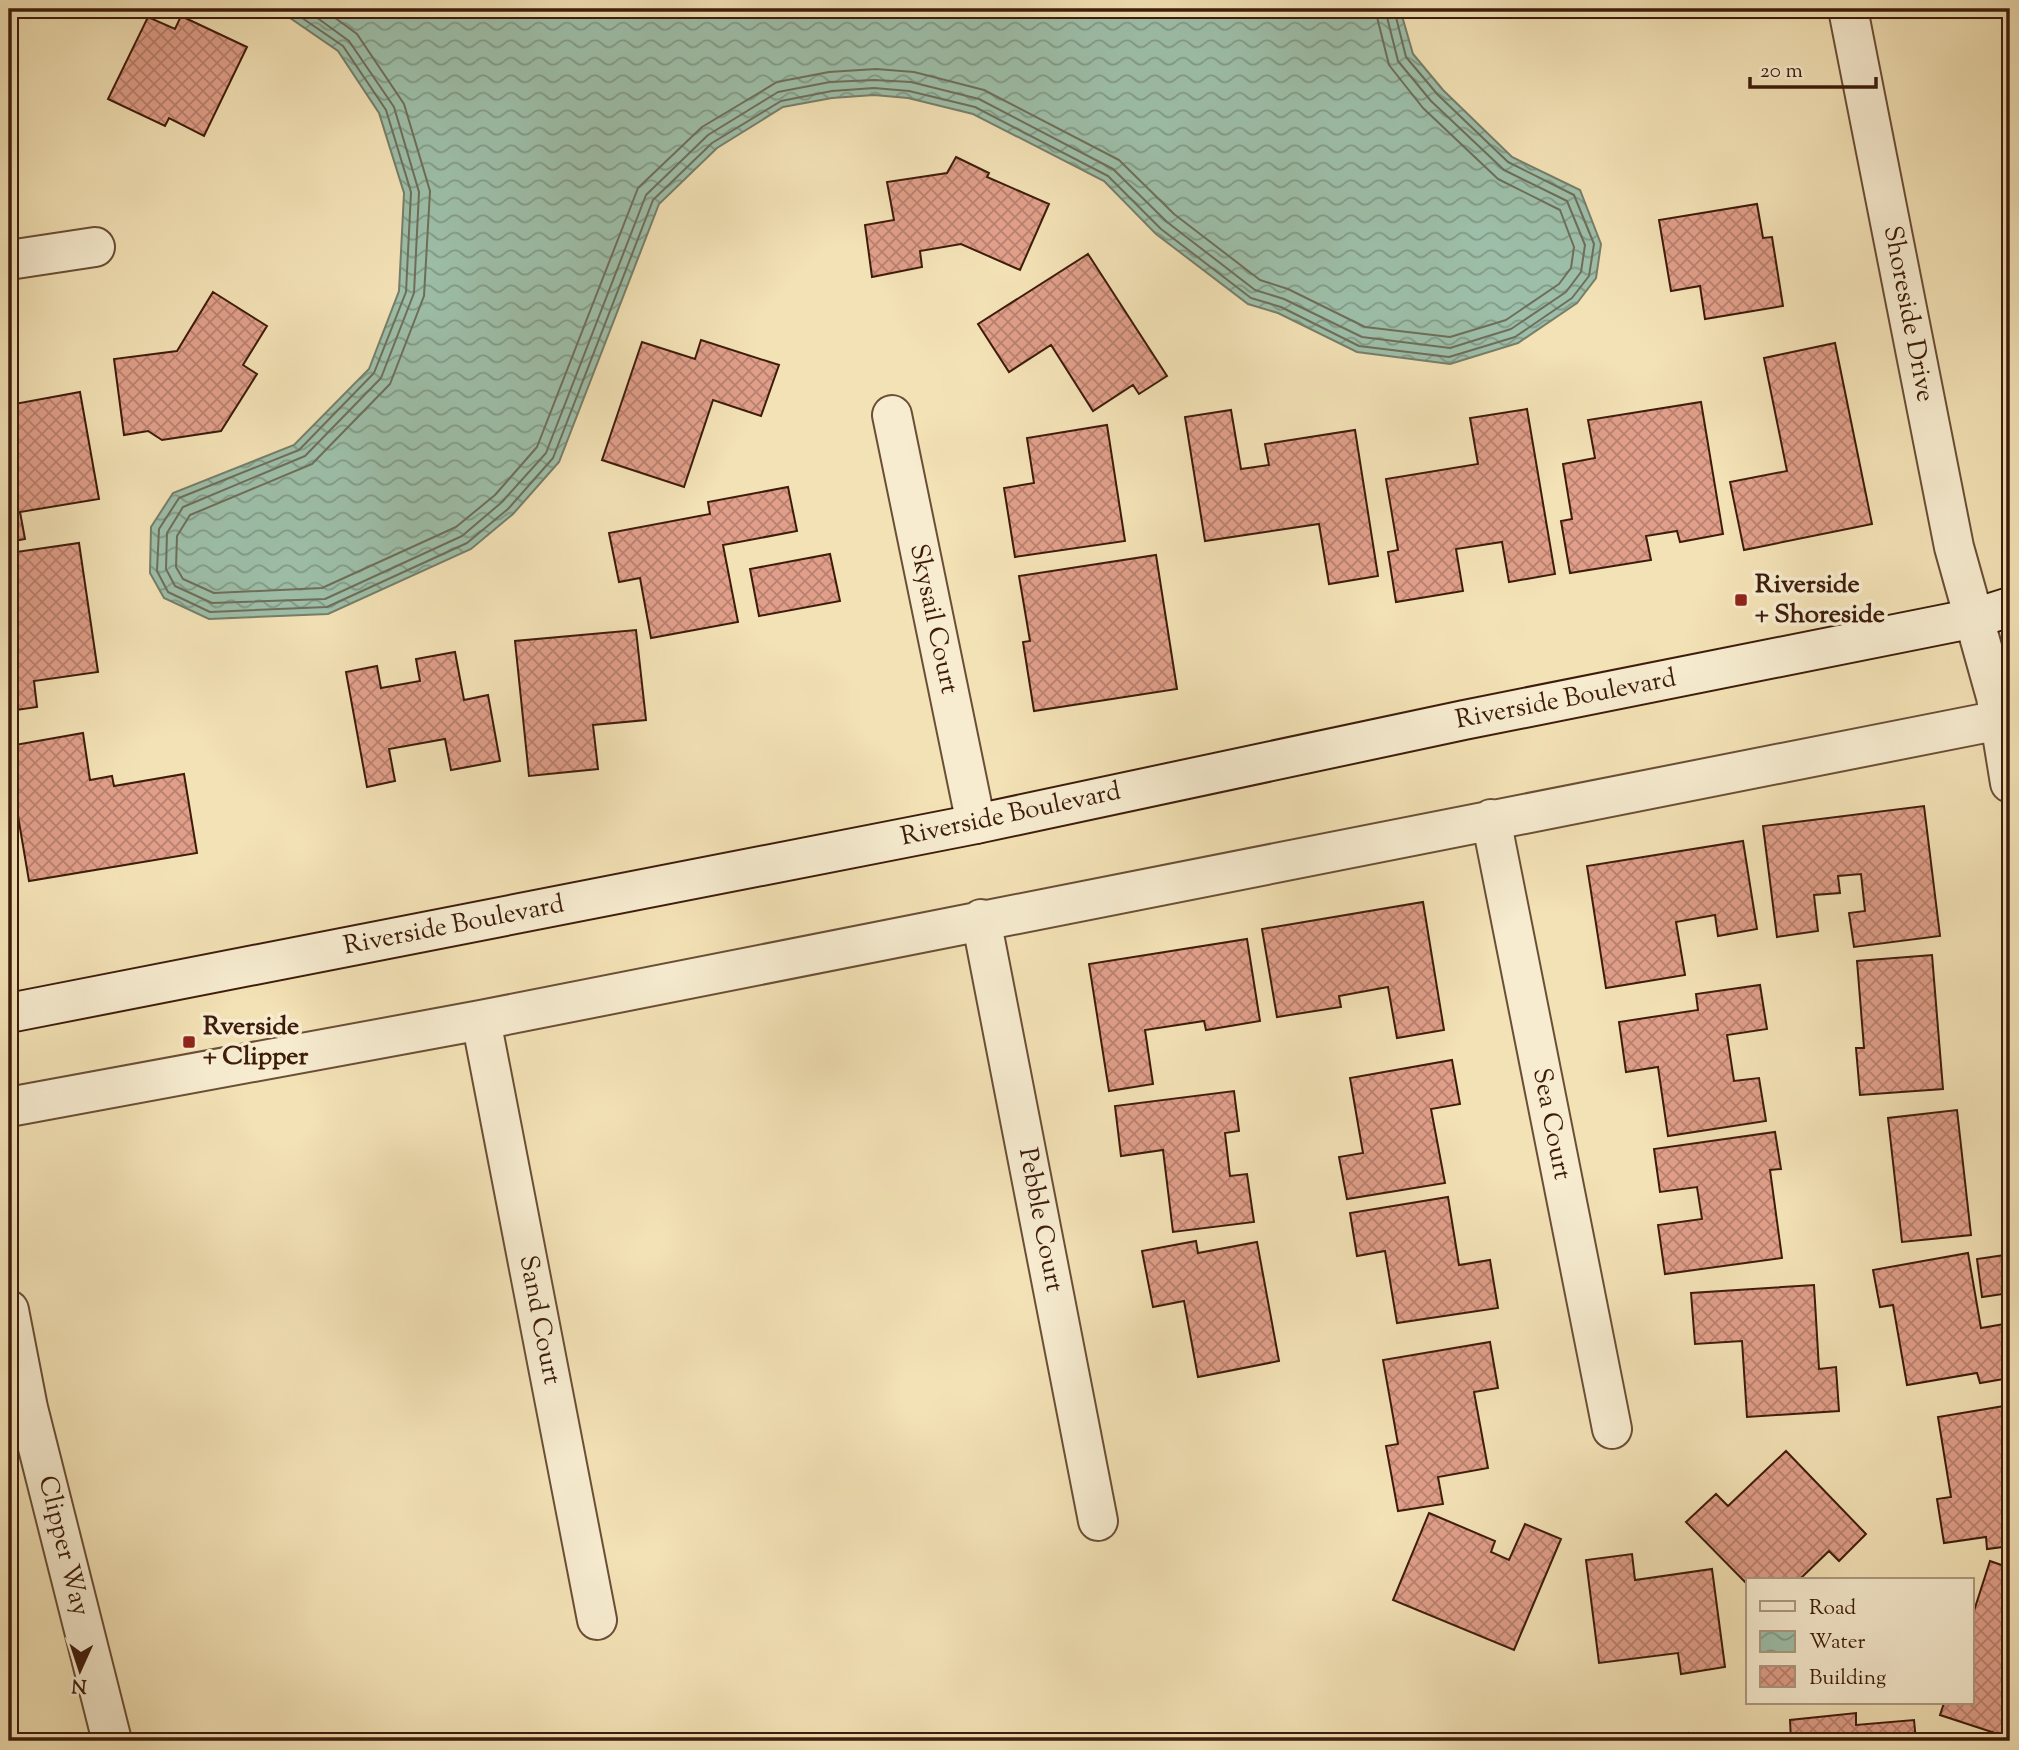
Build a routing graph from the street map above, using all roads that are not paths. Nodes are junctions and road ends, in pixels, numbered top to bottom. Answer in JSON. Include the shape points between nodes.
{"nodes":[{"id":1,"x":1848,"y":9,"type":"edge"},
{"id":2,"x":95,"y":247,"type":"dead end"},
{"id":3,"x":9,"y":260,"type":"edge"},
{"id":4,"x":891,"y":415,"type":"dead end"},
{"id":5,"x":1992,"y":613,"type":"edge"},
{"id":6,"x":2000,"y":720,"type":"junction"},
{"id":7,"x":2010,"y":783,"type":"edge"},
{"id":8,"x":1490,"y":819,"type":"junction"},
{"id":9,"x":975,"y":824,"type":"junction"},
{"id":10,"x":981,"y":919,"type":"junction"},
{"id":11,"x":9,"y":1013,"type":"edge"},
{"id":12,"x":481,"y":1020,"type":"junction"},
{"id":13,"x":9,"y":1107,"type":"edge"},
{"id":14,"x":9,"y":1310,"type":"edge"},
{"id":15,"x":1612,"y":1429,"type":"dead end"},
{"id":16,"x":1098,"y":1521,"type":"dead end"},
{"id":17,"x":597,"y":1620,"type":"dead end"},
{"id":18,"x":112,"y":1741,"type":"edge"}],
"edges":[{"from":1,"to":5,"type":"street","name":"Shoreside Drive","via":[[1954,547]]},
{"from":2,"to":3,"type":"street"},
{"from":4,"to":9,"type":"street","name":"Skysail Court"},
{"from":5,"to":6,"type":"street","name":"Shoreside Drive"},
{"from":5,"to":9,"type":"street","name":"Riverside Boulevard"},
{"from":6,"to":7,"type":"street","name":"Shoreside Drive"},
{"from":6,"to":8,"type":"street"},
{"from":8,"to":10,"type":"street"},
{"from":8,"to":15,"type":"street","name":"Sea Court"},
{"from":9,"to":11,"type":"street","name":"Riverside Boulevard"},
{"from":10,"to":12,"type":"street"},
{"from":10,"to":16,"type":"street","name":"Pebble Court"},
{"from":12,"to":13,"type":"street"},
{"from":12,"to":17,"type":"street","name":"Sand Court"},
{"from":14,"to":18,"type":"street","name":"Clipper Way","via":[[28,1408]]}]}
